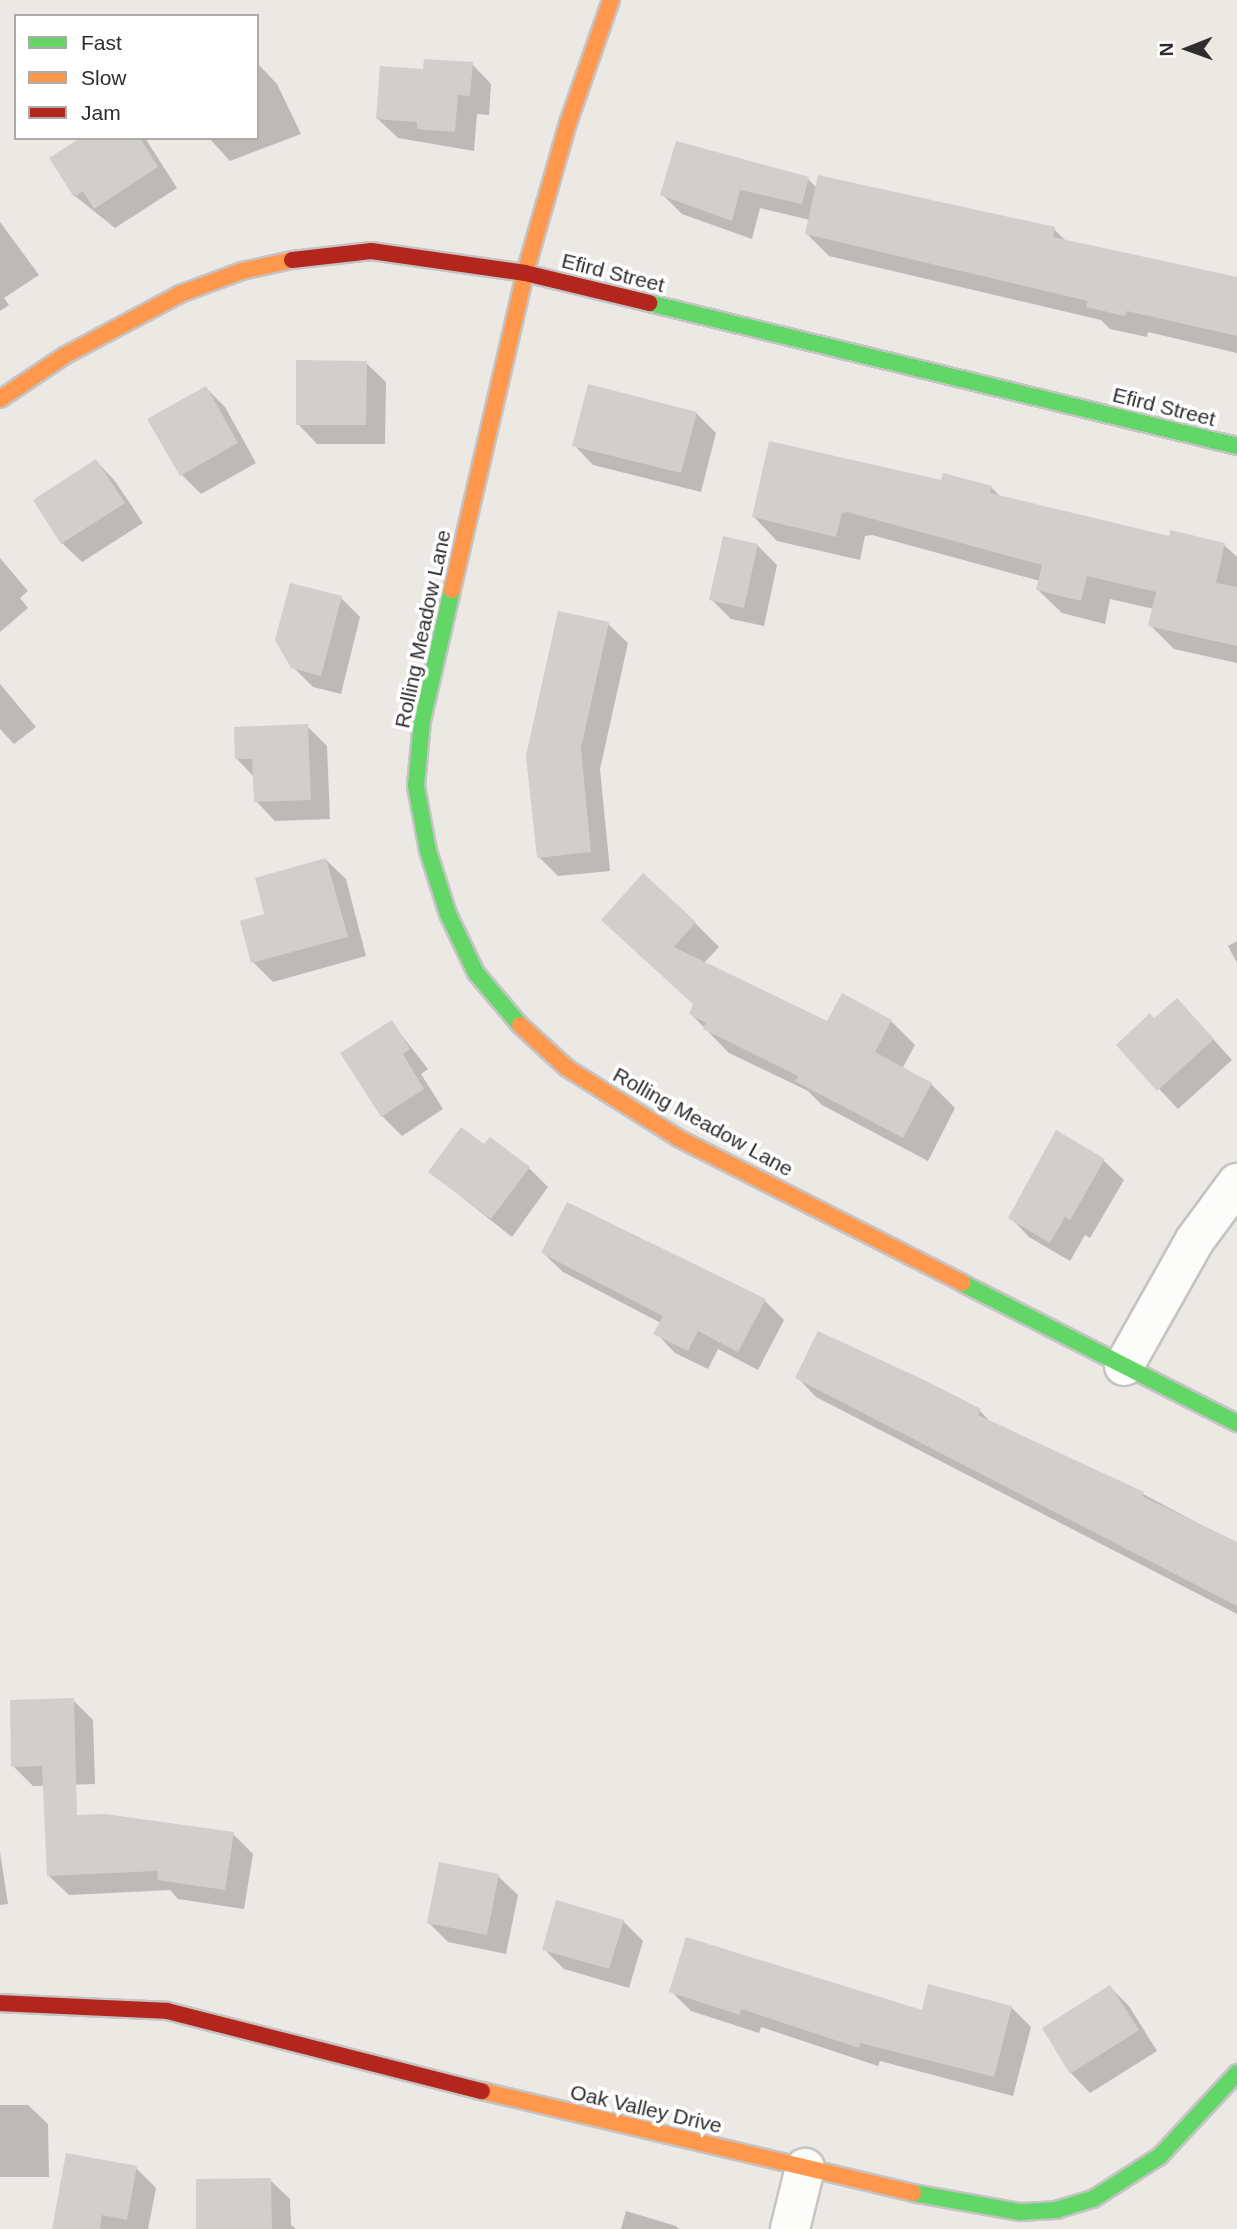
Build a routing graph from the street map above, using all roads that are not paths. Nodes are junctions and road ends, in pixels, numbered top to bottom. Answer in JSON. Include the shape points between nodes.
{"nodes":[{"id":1,"x":611,"y":0,"type":"edge"},
{"id":2,"x":525,"y":273,"type":"junction"},
{"id":3,"x":0,"y":399,"type":"edge"},
{"id":4,"x":1237,"y":446,"type":"edge"},
{"id":5,"x":1237,"y":1183,"type":"edge"},
{"id":6,"x":1124,"y":1366,"type":"junction"},
{"id":7,"x":1237,"y":1423,"type":"edge"},
{"id":8,"x":0,"y":2003,"type":"edge"},
{"id":9,"x":1237,"y":2073,"type":"edge"},
{"id":10,"x":805,"y":2168,"type":"junction"},
{"id":11,"x":790,"y":2229,"type":"edge"}],
"edges":[{"from":1,"to":2,"type":"street","name":"Rolling Meadow Lane","via":[[568,123]]},
{"from":2,"to":3,"type":"street","name":"Efird Street","via":[[371,251],[305,257],[242,271],[122,324]]},
{"from":2,"to":4,"type":"street","name":"Efird Street"},
{"from":2,"to":6,"type":"street","name":"Rolling Meadow Lane","via":[[422,721],[416,786],[428,850],[448,914],[476,973],[517,1023],[567,1068],[622,1105]]},
{"from":5,"to":6,"type":"street","via":[[1195,1240]]},
{"from":6,"to":7,"type":"street","name":"Rolling Meadow Lane"},
{"from":8,"to":10,"type":"street","name":"Oak Valley Drive","via":[[167,2011],[286,2044]]},
{"from":9,"to":10,"type":"street","name":"Oak Valley Drive","via":[[1160,2156],[1093,2199],[1056,2210],[976,2207]]},
{"from":10,"to":11,"type":"street"}]}
